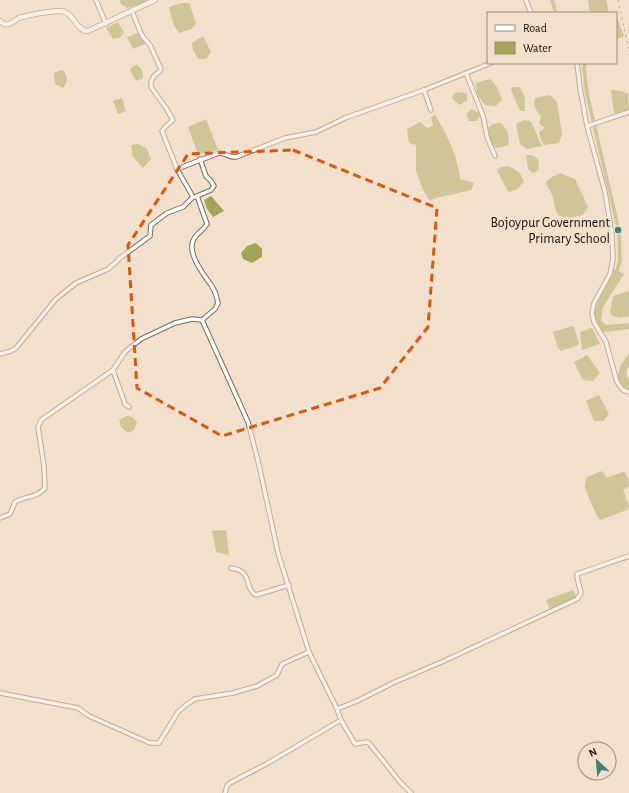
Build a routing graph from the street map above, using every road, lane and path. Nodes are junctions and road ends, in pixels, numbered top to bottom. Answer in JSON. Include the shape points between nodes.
{"nodes":[{"id":1,"x":96,"y":0,"type":"edge"},
{"id":2,"x":155,"y":0,"type":"edge"},
{"id":3,"x":526,"y":0,"type":"edge"},
{"id":4,"x":132,"y":11,"type":"junction"},
{"id":5,"x":531,"y":12,"type":"edge"},
{"id":6,"x":0,"y":21,"type":"edge"},
{"id":7,"x":106,"y":24,"type":"junction"},
{"id":8,"x":488,"y":64,"type":"edge"},
{"id":9,"x":577,"y":64,"type":"edge"},
{"id":10,"x":466,"y":73,"type":"junction"},
{"id":11,"x":424,"y":90,"type":"junction"},
{"id":12,"x":431,"y":110,"type":"dead end"},
{"id":13,"x":629,"y":112,"type":"edge"},
{"id":14,"x":588,"y":126,"type":"junction"},
{"id":15,"x":495,"y":156,"type":"dead end"},
{"id":16,"x":200,"y":160,"type":"junction"},
{"id":17,"x":177,"y":169,"type":"junction"},
{"id":18,"x":195,"y":197,"type":"junction"},
{"id":19,"x":202,"y":320,"type":"junction"},
{"id":20,"x":0,"y":354,"type":"edge"},
{"id":21,"x":113,"y":370,"type":"junction"},
{"id":22,"x":629,"y":392,"type":"edge"},
{"id":23,"x":129,"y":407,"type":"dead end"},
{"id":24,"x":0,"y":518,"type":"edge"},
{"id":25,"x":629,"y":556,"type":"edge"},
{"id":26,"x":231,"y":568,"type":"dead end"},
{"id":27,"x":288,"y":585,"type":"junction"},
{"id":28,"x":309,"y":652,"type":"junction"},
{"id":29,"x":0,"y":693,"type":"edge"},
{"id":30,"x":338,"y":709,"type":"junction"},
{"id":31,"x":342,"y":720,"type":"junction"},
{"id":32,"x":225,"y":793,"type":"edge"},
{"id":33,"x":411,"y":793,"type":"edge"}],
"edges":[{"from":1,"to":7,"type":"street"},
{"from":2,"to":4,"type":"main road"},
{"from":3,"to":5,"type":"street"},
{"from":4,"to":7,"type":"main road"},
{"from":4,"to":17,"type":"street","via":[[161,69],[154,76],[151,87],[172,120],[162,131]]},
{"from":6,"to":7,"type":"main road","via":[[8,24],[33,14],[61,11],[70,15],[85,31]]},
{"from":8,"to":10,"type":"street"},
{"from":9,"to":14,"type":"street"},
{"from":10,"to":11,"type":"street"},
{"from":10,"to":15,"type":"street"},
{"from":11,"to":12,"type":"street"},
{"from":11,"to":16,"type":"street","via":[[345,118],[316,132],[285,138],[236,156],[230,157],[219,153]]},
{"from":13,"to":14,"type":"street"},
{"from":14,"to":22,"type":"street","via":[[605,192],[613,259],[610,274],[594,303],[592,313],[594,322],[606,342],[617,382],[623,390]]},
{"from":16,"to":17,"type":"street"},
{"from":16,"to":18,"type":"street","via":[[206,176],[214,186]]},
{"from":17,"to":18,"type":"street"},
{"from":18,"to":19,"type":"street","via":[[207,224],[196,234],[192,250],[214,289],[218,303]]},
{"from":18,"to":20,"type":"street","via":[[183,207],[158,218],[151,225],[150,236],[108,269],[76,283],[63,293],[16,348]]},
{"from":19,"to":21,"type":"street","via":[[192,319],[175,323],[141,339],[125,352]]},
{"from":19,"to":27,"type":"street","via":[[248,422],[260,465],[278,553]]},
{"from":21,"to":23,"type":"street","via":[[125,404]]},
{"from":21,"to":24,"type":"street","via":[[41,420],[38,428],[45,488],[35,495],[15,502],[10,514]]},
{"from":25,"to":30,"type":"street","via":[[577,574],[581,593],[577,599]]},
{"from":26,"to":27,"type":"street","via":[[243,572],[252,592],[256,595]]},
{"from":27,"to":28,"type":"street"},
{"from":28,"to":29,"type":"street","via":[[282,664],[277,675],[258,686],[195,700],[186,705],[178,712],[156,744],[89,716],[78,708]]},
{"from":28,"to":30,"type":"street"},
{"from":30,"to":31,"type":"street"},
{"from":31,"to":32,"type":"street","via":[[230,783]]},
{"from":31,"to":33,"type":"street","via":[[355,744],[369,743]]}]}
